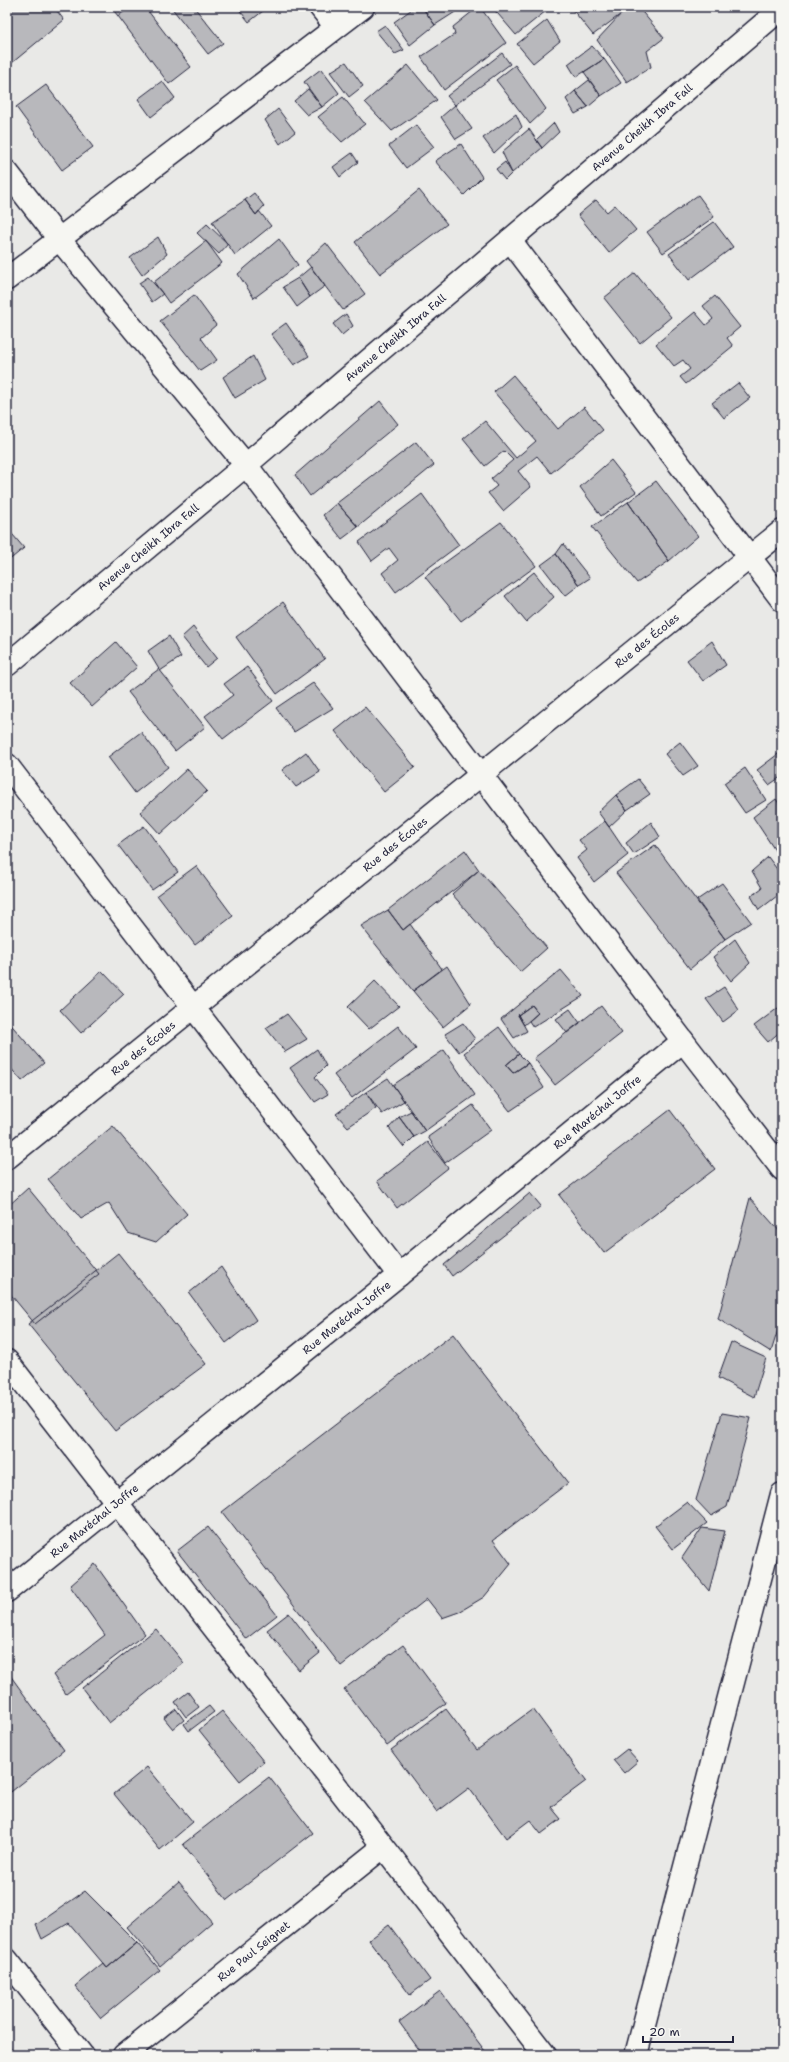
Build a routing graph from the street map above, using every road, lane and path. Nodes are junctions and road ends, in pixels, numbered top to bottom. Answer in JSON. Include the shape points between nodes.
{"nodes":[{"id":1,"x":320,"y":7,"type":"edge"},
{"id":2,"x":363,"y":7,"type":"edge"},
{"id":3,"x":782,"y":8,"type":"edge"},
{"id":4,"x":336,"y":27,"type":"junction"},
{"id":5,"x":7,"y":172,"type":"edge"},
{"id":6,"x":59,"y":239,"type":"junction"},
{"id":7,"x":510,"y":240,"type":"junction"},
{"id":8,"x":7,"y":279,"type":"edge"},
{"id":9,"x":246,"y":465,"type":"junction"},
{"id":10,"x":782,"y":531,"type":"edge"},
{"id":11,"x":750,"y":557,"type":"junction"},
{"id":12,"x":782,"y":600,"type":"edge"},
{"id":13,"x":7,"y":665,"type":"edge"},
{"id":14,"x":7,"y":765,"type":"edge"},
{"id":15,"x":482,"y":774,"type":"junction"},
{"id":16,"x":194,"y":1007,"type":"junction"},
{"id":17,"x":683,"y":1041,"type":"junction"},
{"id":18,"x":7,"y":1158,"type":"edge"},
{"id":19,"x":782,"y":1169,"type":"edge"},
{"id":20,"x":399,"y":1274,"type":"junction"},
{"id":21,"x":7,"y":1361,"type":"edge"},
{"id":22,"x":782,"y":1494,"type":"edge"},
{"id":23,"x":117,"y":1504,"type":"junction"},
{"id":24,"x":7,"y":1591,"type":"edge"},
{"id":25,"x":383,"y":1847,"type":"junction"},
{"id":26,"x":7,"y":1960,"type":"edge"},
{"id":27,"x":82,"y":2055,"type":"edge"},
{"id":28,"x":124,"y":2055,"type":"edge"},
{"id":29,"x":545,"y":2055,"type":"edge"},
{"id":30,"x":636,"y":2055,"type":"edge"}],
"edges":[{"from":1,"to":4,"type":"main road"},
{"from":2,"to":4,"type":"main road"},
{"from":3,"to":7,"type":"main road","name":"Avenue Cheikh Ibra Fall"},
{"from":4,"to":6,"type":"main road"},
{"from":5,"to":6,"type":"main road"},
{"from":6,"to":8,"type":"main road"},
{"from":6,"to":9,"type":"main road"},
{"from":7,"to":9,"type":"main road","name":"Avenue Cheikh Ibra Fall"},
{"from":7,"to":11,"type":"main road"},
{"from":9,"to":13,"type":"main road","name":"Avenue Cheikh Ibra Fall"},
{"from":9,"to":15,"type":"main road"},
{"from":10,"to":11,"type":"main road","name":"Rue des Écoles"},
{"from":11,"to":12,"type":"main road"},
{"from":11,"to":15,"type":"main road","name":"Rue des Écoles"},
{"from":14,"to":16,"type":"main road"},
{"from":15,"to":16,"type":"main road","name":"Rue des Écoles"},
{"from":15,"to":17,"type":"main road"},
{"from":16,"to":18,"type":"main road","name":"Rue des Écoles"},
{"from":16,"to":20,"type":"main road"},
{"from":17,"to":19,"type":"main road"},
{"from":17,"to":20,"type":"main road","name":"Rue Maréchal Joffre"},
{"from":20,"to":23,"type":"main road","name":"Rue Maréchal Joffre"},
{"from":21,"to":23,"type":"main road"},
{"from":22,"to":30,"type":"main road"},
{"from":23,"to":24,"type":"main road","name":"Rue Maréchal Joffre"},
{"from":23,"to":25,"type":"main road"},
{"from":25,"to":28,"type":"main road","name":"Rue Paul Seignet"},
{"from":25,"to":29,"type":"main road"},
{"from":26,"to":27,"type":"main road"}]}
